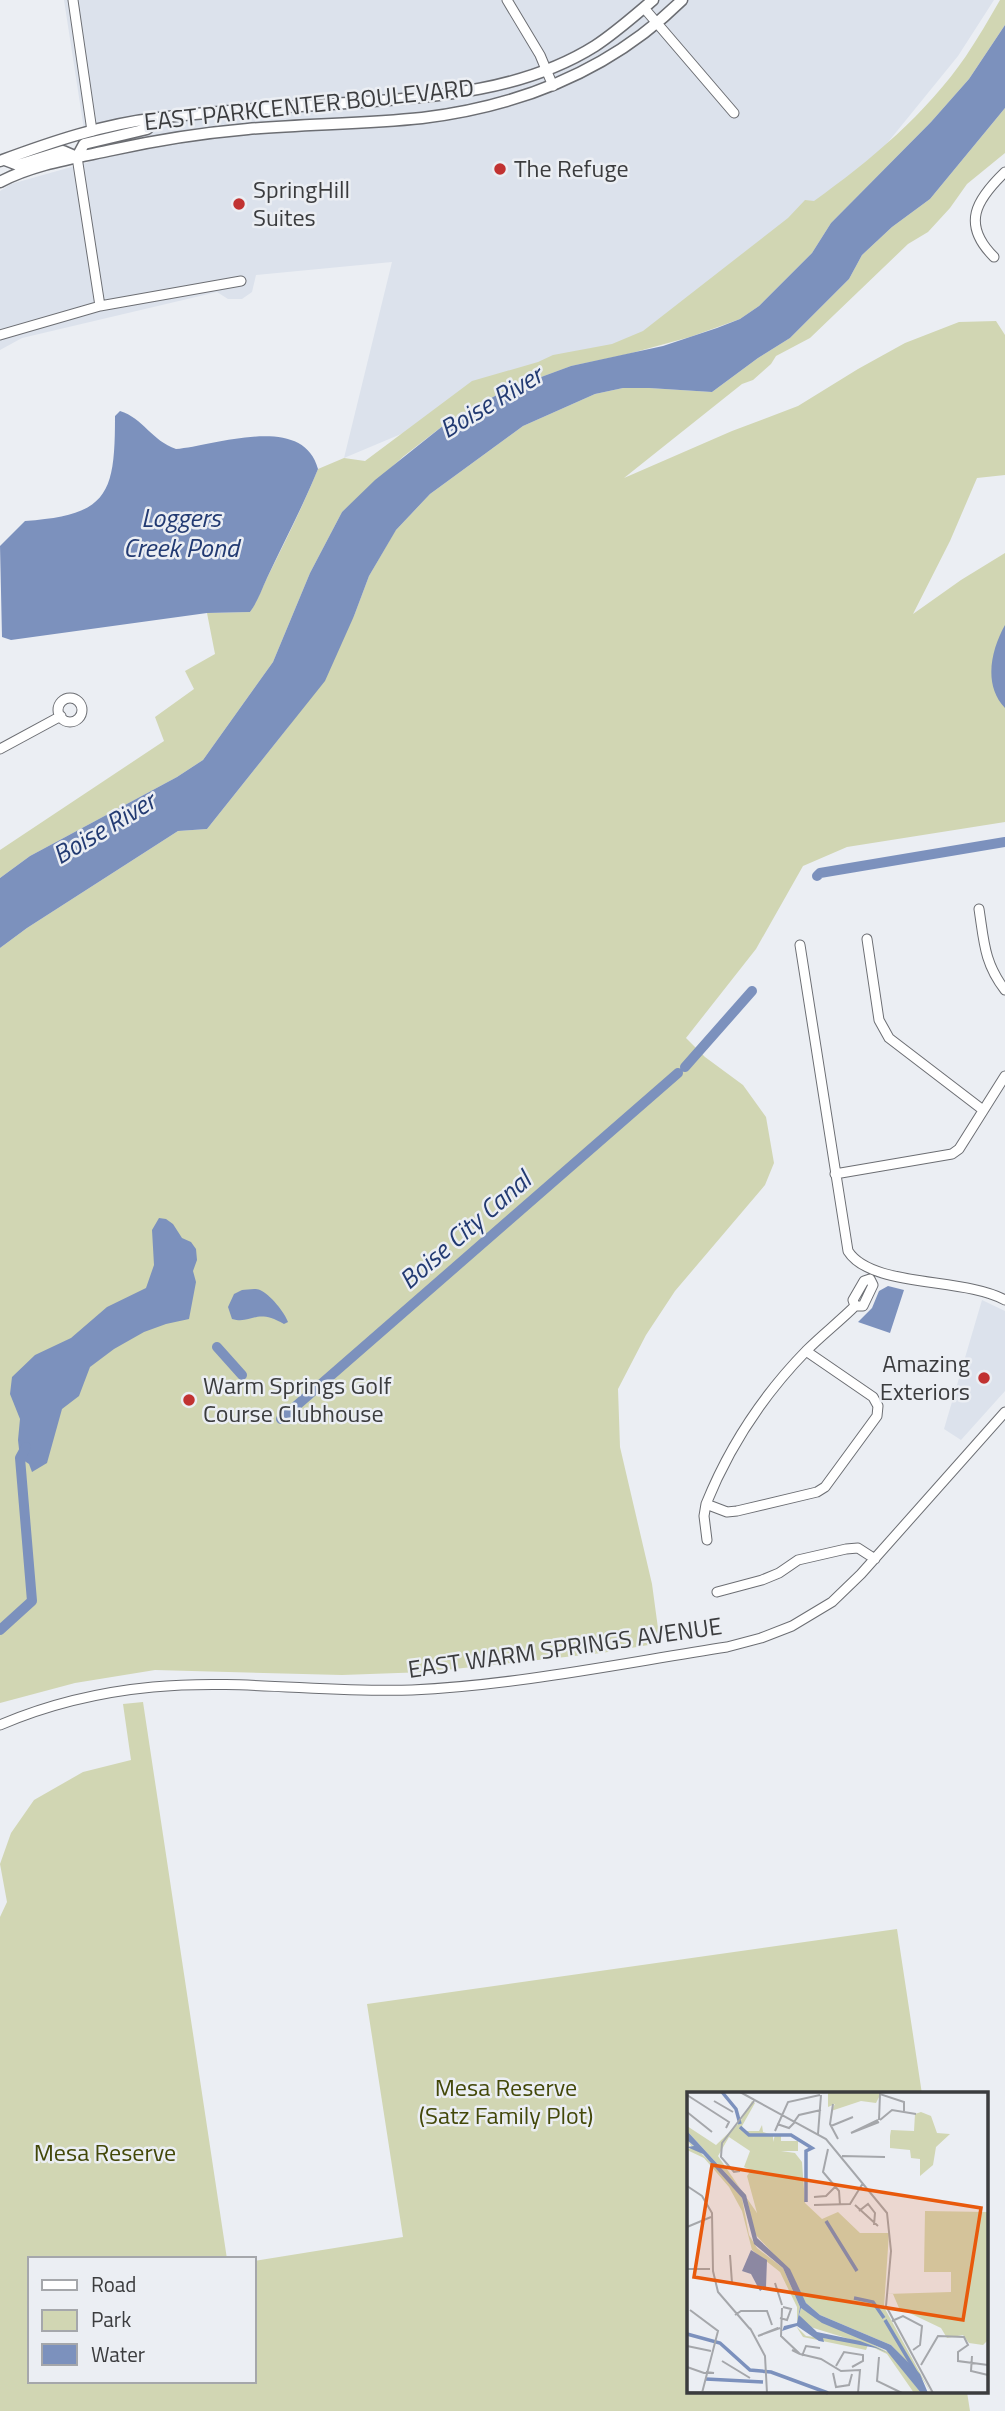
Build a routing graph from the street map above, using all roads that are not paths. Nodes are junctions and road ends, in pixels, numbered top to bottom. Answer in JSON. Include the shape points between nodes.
{"nodes":[{"id":1,"x":73,"y":0,"type":"edge"},
{"id":2,"x":507,"y":0,"type":"edge"},
{"id":3,"x":653,"y":0,"type":"edge"},
{"id":4,"x":682,"y":0,"type":"edge"},
{"id":5,"x":644,"y":8,"type":"junction"},
{"id":6,"x":657,"y":23,"type":"junction"},
{"id":7,"x":547,"y":68,"type":"junction"},
{"id":8,"x":553,"y":86,"type":"junction"},
{"id":9,"x":734,"y":113,"type":"dead end"},
{"id":10,"x":159,"y":118,"type":"junction"},
{"id":11,"x":92,"y":131,"type":"junction"},
{"id":12,"x":77,"y":157,"type":"junction"},
{"id":13,"x":2,"y":160,"type":"edge"},
{"id":14,"x":1005,"y":172,"type":"edge"},
{"id":15,"x":0,"y":182,"type":"edge"},
{"id":16,"x":994,"y":257,"type":"dead end"},
{"id":17,"x":241,"y":281,"type":"dead end"},
{"id":18,"x":100,"y":306,"type":"junction"},
{"id":19,"x":0,"y":335,"type":"edge"},
{"id":20,"x":61,"y":716,"type":"dead end"},
{"id":21,"x":0,"y":748,"type":"edge"},
{"id":22,"x":979,"y":909,"type":"dead end"},
{"id":23,"x":867,"y":939,"type":"dead end"},
{"id":24,"x":800,"y":945,"type":"dead end"},
{"id":25,"x":1005,"y":990,"type":"edge"},
{"id":26,"x":1005,"y":1076,"type":"edge"},
{"id":27,"x":983,"y":1110,"type":"junction"},
{"id":28,"x":835,"y":1174,"type":"junction"},
{"id":29,"x":871,"y":1275,"type":"junction"},
{"id":30,"x":1005,"y":1300,"type":"edge"},
{"id":31,"x":806,"y":1351,"type":"junction"},
{"id":32,"x":1005,"y":1412,"type":"edge"},
{"id":33,"x":706,"y":1504,"type":"junction"},
{"id":34,"x":707,"y":1540,"type":"dead end"},
{"id":35,"x":874,"y":1559,"type":"junction"},
{"id":36,"x":717,"y":1592,"type":"dead end"},
{"id":37,"x":0,"y":1725,"type":"edge"}],
"edges":[{"from":1,"to":11,"type":"street"},
{"from":2,"to":7,"type":"street"},
{"from":3,"to":5,"type":"main road","name":"EAST PARKCENTER BOULEVARD"},
{"from":4,"to":6,"type":"main road","name":"EAST PARKCENTER BOULEVARD"},
{"from":5,"to":6,"type":"street"},
{"from":5,"to":7,"type":"main road","name":"EAST PARKCENTER BOULEVARD","via":[[595,46]]},
{"from":6,"to":8,"type":"main road","name":"EAST PARKCENTER BOULEVARD","via":[[608,59]]},
{"from":6,"to":9,"type":"street"},
{"from":7,"to":8,"type":"street"},
{"from":7,"to":10,"type":"main road","name":"EAST PARKCENTER BOULEVARD","via":[[453,94]]},
{"from":8,"to":12,"type":"main road","name":"EAST PARKCENTER BOULEVARD","via":[[472,110],[433,116],[248,129],[159,140]]},
{"from":10,"to":11,"type":"main road","name":"EAST PARKCENTER BOULEVARD"},
{"from":10,"to":12,"type":"main road","via":[[147,130],[84,144]]},
{"from":11,"to":13,"type":"main road","name":"EAST PARKCENTER BOULEVARD"},
{"from":12,"to":13,"type":"main road","via":[[63,151],[18,165]]},
{"from":12,"to":15,"type":"main road","name":"EAST PARKCENTER BOULEVARD"},
{"from":12,"to":18,"type":"street"},
{"from":14,"to":16,"type":"street","via":[[987,189],[975,220],[977,235]]},
{"from":17,"to":18,"type":"street"},
{"from":18,"to":19,"type":"street"},
{"from":20,"to":21,"type":"street"},
{"from":22,"to":25,"type":"street","via":[[986,958]]},
{"from":23,"to":27,"type":"street","via":[[879,1020],[888,1038]]},
{"from":24,"to":28,"type":"street"},
{"from":26,"to":27,"type":"street"},
{"from":27,"to":28,"type":"street","via":[[952,1154]]},
{"from":28,"to":29,"type":"street","via":[[848,1251]]},
{"from":29,"to":30,"type":"street","via":[[972,1288]]},
{"from":29,"to":31,"type":"street","via":[[873,1284],[863,1306],[855,1306]]},
{"from":31,"to":33,"type":"street","via":[[757,1410]]},
{"from":31,"to":33,"type":"street","via":[[873,1397],[877,1416],[832,1479],[817,1492],[737,1511]]},
{"from":32,"to":35,"type":"street","name":"EAST WARM SPRINGS AVENUE"},
{"from":33,"to":34,"type":"street"},
{"from":35,"to":36,"type":"street","via":[[858,1548],[846,1549],[798,1560],[762,1580]]},
{"from":35,"to":37,"type":"street","name":"EAST WARM SPRINGS AVENUE","via":[[832,1602],[792,1626],[727,1647],[446,1688],[155,1687],[74,1700]]}]}
